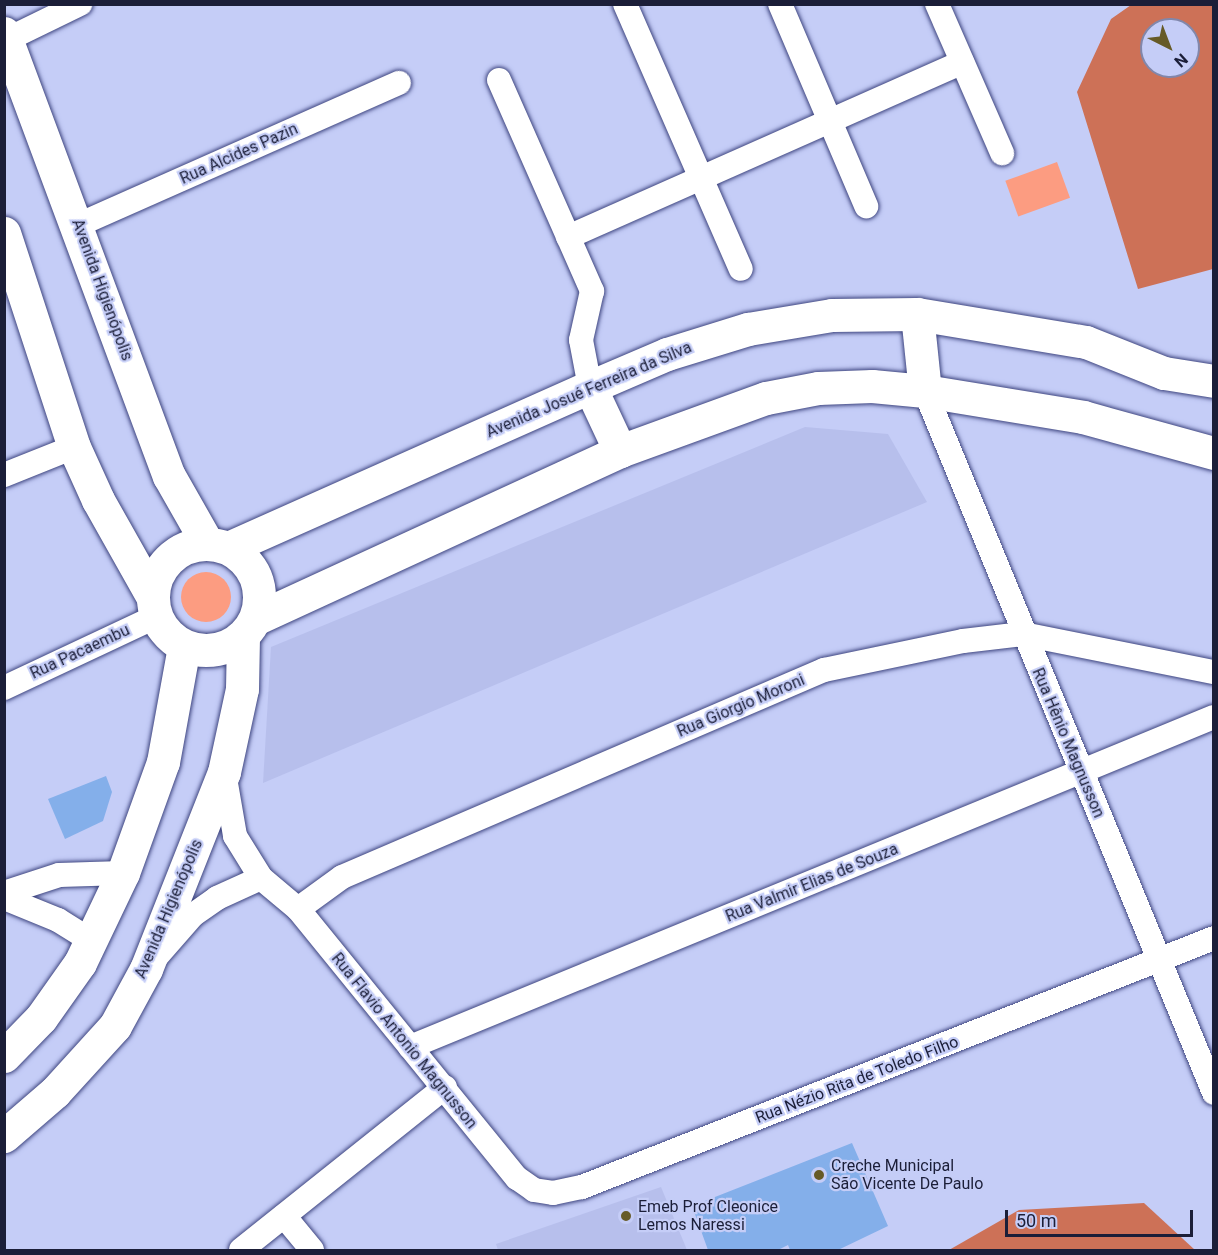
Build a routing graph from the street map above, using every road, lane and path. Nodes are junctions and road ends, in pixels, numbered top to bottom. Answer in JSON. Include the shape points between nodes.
{"nodes":[{"id":1,"x":80,"y":4,"type":"edge"},
{"id":2,"x":625,"y":4,"type":"edge"},
{"id":3,"x":780,"y":4,"type":"edge"},
{"id":4,"x":937,"y":4,"type":"edge"},
{"id":5,"x":5,"y":38,"type":"edge"},
{"id":6,"x":962,"y":62,"type":"junction"},
{"id":7,"x":499,"y":80,"type":"dead end"},
{"id":8,"x":399,"y":83,"type":"dead end"},
{"id":9,"x":831,"y":120,"type":"junction"},
{"id":10,"x":1002,"y":153,"type":"dead end"},
{"id":11,"x":701,"y":178,"type":"junction"},
{"id":12,"x":866,"y":206,"type":"dead end"},
{"id":13,"x":78,"y":225,"type":"junction"},
{"id":14,"x":4,"y":232,"type":"edge"},
{"id":15,"x":568,"y":237,"type":"junction"},
{"id":16,"x":741,"y":269,"type":"dead end"},
{"id":17,"x":917,"y":314,"type":"junction"},
{"id":18,"x":1214,"y":381,"type":"edge"},
{"id":19,"x":590,"y":387,"type":"junction"},
{"id":20,"x":925,"y":392,"type":"junction"},
{"id":21,"x":74,"y":447,"type":"junction"},
{"id":22,"x":620,"y":451,"type":"junction"},
{"id":23,"x":1214,"y":453,"type":"edge"},
{"id":24,"x":4,"y":475,"type":"edge"},
{"id":25,"x":218,"y":545,"type":"junction"},
{"id":26,"x":154,"y":606,"type":"junction"},
{"id":27,"x":249,"y":628,"type":"junction"},
{"id":28,"x":1023,"y":634,"type":"junction"},
{"id":29,"x":184,"y":647,"type":"junction"},
{"id":30,"x":1214,"y":672,"type":"edge"},
{"id":31,"x":4,"y":688,"type":"edge"},
{"id":32,"x":1214,"y":717,"type":"edge"},
{"id":33,"x":224,"y":772,"type":"junction"},
{"id":34,"x":1081,"y":773,"type":"junction"},
{"id":35,"x":123,"y":873,"type":"junction"},
{"id":36,"x":261,"y":878,"type":"junction"},
{"id":37,"x":4,"y":893,"type":"edge"},
{"id":38,"x":4,"y":898,"type":"edge"},
{"id":39,"x":298,"y":909,"type":"junction"},
{"id":40,"x":1214,"y":938,"type":"edge"},
{"id":41,"x":91,"y":941,"type":"junction"},
{"id":42,"x":1159,"y":962,"type":"junction"},
{"id":43,"x":146,"y":969,"type":"junction"},
{"id":44,"x":410,"y":1047,"type":"junction"},
{"id":45,"x":4,"y":1056,"type":"edge"},
{"id":46,"x":445,"y":1087,"type":"junction"},
{"id":47,"x":1214,"y":1093,"type":"edge"},
{"id":48,"x":4,"y":1136,"type":"edge"},
{"id":49,"x":553,"y":1193,"type":"joint"},
{"id":50,"x":284,"y":1216,"type":"junction"},
{"id":51,"x":242,"y":1251,"type":"edge"},
{"id":52,"x":312,"y":1251,"type":"edge"}],
"edges":[{"from":1,"to":5,"type":"street"},
{"from":2,"to":11,"type":"street"},
{"from":3,"to":9,"type":"street"},
{"from":4,"to":6,"type":"street"},
{"from":5,"to":13,"type":"main road","name":"Avenida Higienópolis"},
{"from":6,"to":9,"type":"street"},
{"from":6,"to":10,"type":"street"},
{"from":7,"to":15,"type":"street"},
{"from":8,"to":13,"type":"street","name":"Rua Alcides Pazin"},
{"from":9,"to":11,"type":"street"},
{"from":9,"to":12,"type":"street"},
{"from":11,"to":15,"type":"street"},
{"from":11,"to":16,"type":"street"},
{"from":13,"to":25,"type":"main road","name":"Avenida Higienópolis","via":[[169,476]]},
{"from":14,"to":21,"type":"main road"},
{"from":15,"to":19,"type":"street","via":[[592,291],[581,340]]},
{"from":17,"to":18,"type":"main road","name":"Avenida Josué Ferreira da Silva","via":[[1086,342],[1164,373]]},
{"from":17,"to":19,"type":"main road","name":"Avenida Josué Ferreira da Silva","via":[[832,315],[748,329],[667,354]]},
{"from":17,"to":20,"type":"main road"},
{"from":19,"to":22,"type":"main road"},
{"from":19,"to":25,"type":"main road","name":"Avenida Josué Ferreira da Silva"},
{"from":20,"to":22,"type":"main road","via":[[872,386],[766,398]]},
{"from":20,"to":23,"type":"main road","via":[[1083,417]]},
{"from":20,"to":28,"type":"street","name":"Rua Hênio Magnusson"},
{"from":21,"to":24,"type":"street"},
{"from":21,"to":26,"type":"main road"},
{"from":22,"to":27,"type":"main road"},
{"from":25,"to":26,"type":"main road","via":[[187,547],[169,558],[157,575]]},
{"from":25,"to":27,"type":"main road","via":[[245,560],[257,578],[260,598]]},
{"from":26,"to":29,"type":"main road","via":[[167,635]]},
{"from":26,"to":31,"type":"street","name":"Rua Pacaembu"},
{"from":27,"to":29,"type":"main road","via":[[225,647],[204,651]]},
{"from":27,"to":33,"type":"main road","name":"Avenida Higienópolis","via":[[242,689]]},
{"from":28,"to":30,"type":"street","name":"Rua Giorgio Moroni"},
{"from":28,"to":34,"type":"street","name":"Rua Hênio Magnusson"},
{"from":28,"to":39,"type":"street","name":"Rua Giorgio Moroni","via":[[824,670],[342,877]]},
{"from":29,"to":35,"type":"main road","via":[[163,762]]},
{"from":32,"to":34,"type":"street","name":"Rua Valmir Elias de Souza"},
{"from":33,"to":36,"type":"street","name":"Rua Flavio Antonio Magnusson","via":[[235,836]]},
{"from":33,"to":43,"type":"main road","name":"Avenida Higienópolis"},
{"from":34,"to":42,"type":"street","name":"Rua Hênio Magnusson"},
{"from":34,"to":44,"type":"street","name":"Rua Valmir Elias de Souza"},
{"from":35,"to":37,"type":"street","via":[[59,874]]},
{"from":35,"to":41,"type":"main road"},
{"from":36,"to":39,"type":"street","name":"Rua Flavio Antonio Magnusson"},
{"from":36,"to":43,"type":"street","via":[[217,898],[193,915]]},
{"from":38,"to":41,"type":"street","via":[[58,920]]},
{"from":39,"to":44,"type":"street","name":"Rua Flavio Antonio Magnusson"},
{"from":40,"to":42,"type":"street","name":"Rua Nézio Rita de Toledo Filho"},
{"from":41,"to":45,"type":"main road","via":[[41,1018]]},
{"from":42,"to":47,"type":"street","name":"Rua Hênio Magnusson"},
{"from":42,"to":49,"type":"street","name":"Rua Nézio Rita de Toledo Filho","via":[[582,1187]]},
{"from":43,"to":48,"type":"main road","name":"Avenida Higienópolis","via":[[115,1026],[55,1092]]},
{"from":44,"to":46,"type":"street","name":"Rua Flavio Antonio Magnusson"},
{"from":46,"to":49,"type":"street","name":"Rua Flavio Antonio Magnusson","via":[[517,1179],[534,1190]]},
{"from":46,"to":50,"type":"street"},
{"from":50,"to":51,"type":"street"},
{"from":50,"to":52,"type":"street"}]}
